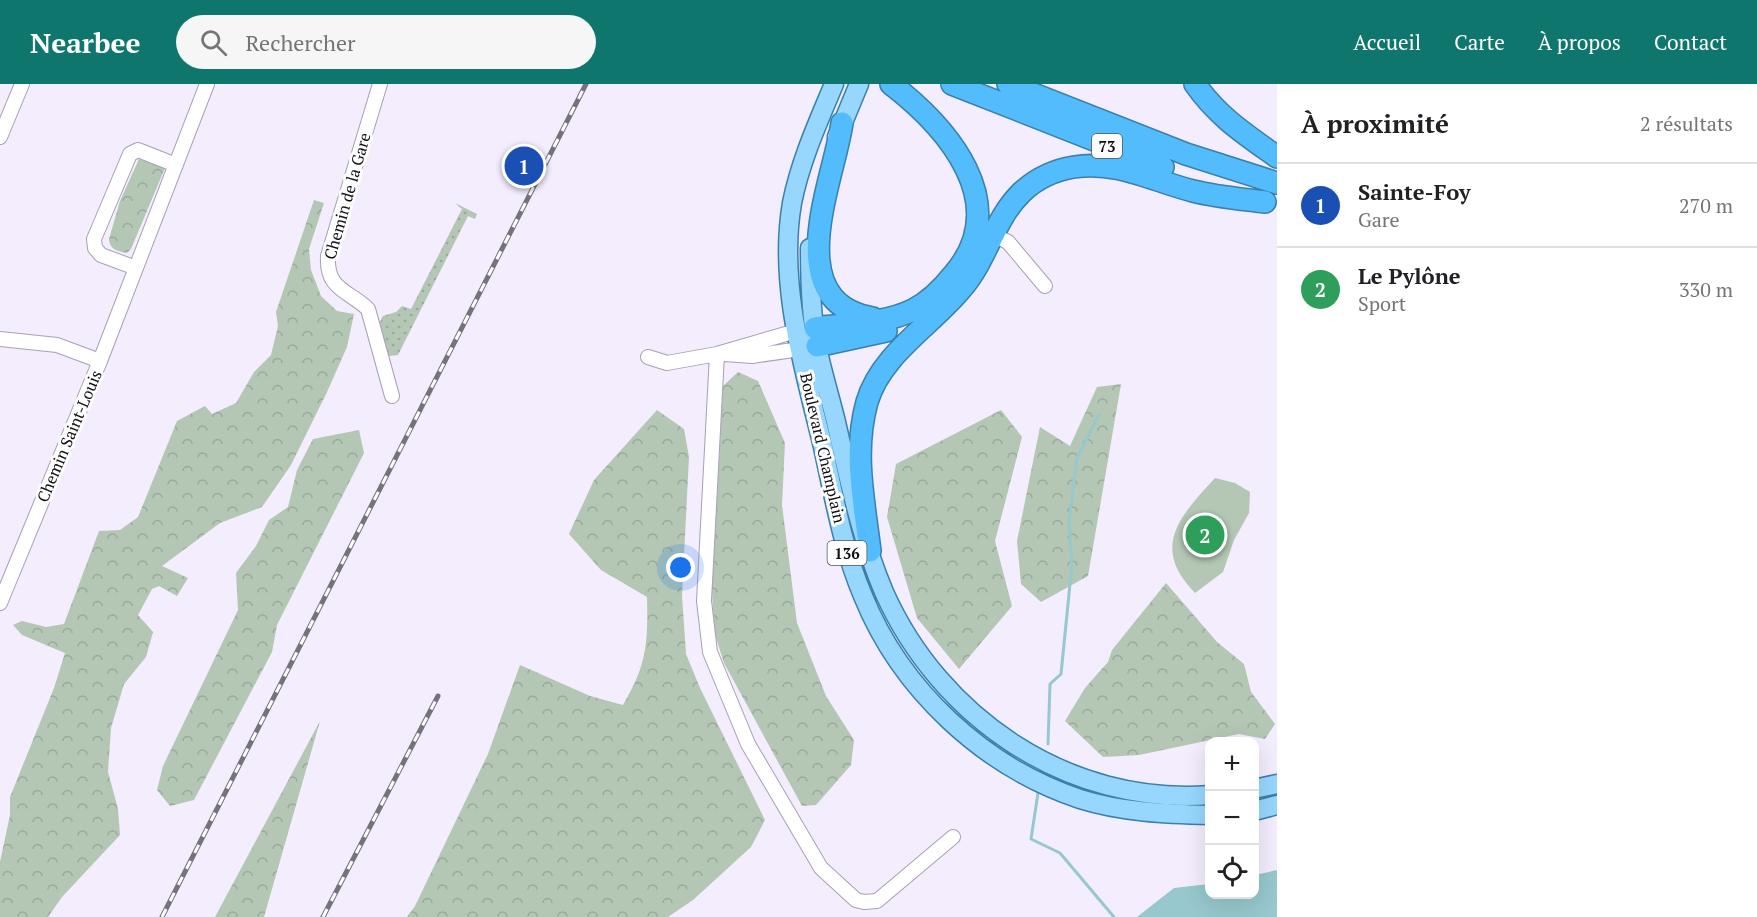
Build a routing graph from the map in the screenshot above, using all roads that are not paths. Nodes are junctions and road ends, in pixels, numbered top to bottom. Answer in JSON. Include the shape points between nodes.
{"nodes":[{"id":1,"x":22,"y":84,"type":"edge"},
{"id":2,"x":207,"y":84,"type":"edge"},
{"id":3,"x":380,"y":84,"type":"edge"},
{"id":4,"x":834,"y":84,"type":"edge"},
{"id":5,"x":859,"y":84,"type":"edge"},
{"id":6,"x":952,"y":84,"type":"edge"},
{"id":7,"x":1008,"y":84,"type":"edge"},
{"id":8,"x":1195,"y":84,"type":"edge"},
{"id":9,"x":1213,"y":84,"type":"edge"},
{"id":10,"x":897,"y":89,"type":"edge"},
{"id":11,"x":842,"y":123,"type":"junction"},
{"id":12,"x":1,"y":132,"type":"edge"},
{"id":13,"x":1276,"y":156,"type":"edge"},
{"id":14,"x":176,"y":165,"type":"junction"},
{"id":15,"x":1277,"y":183,"type":"edge"},
{"id":16,"x":1271,"y":204,"type":"edge"},
{"id":17,"x":985,"y":231,"type":"junction"},
{"id":18,"x":136,"y":268,"type":"junction"},
{"id":19,"x":1045,"y":286,"type":"dead end"},
{"id":20,"x":952,"y":299,"type":"junction"},
{"id":21,"x":879,"y":319,"type":"junction"},
{"id":22,"x":0,"y":339,"type":"edge"},
{"id":23,"x":807,"y":339,"type":"junction"},
{"id":24,"x":717,"y":354,"type":"junction"},
{"id":25,"x":648,"y":357,"type":"dead end"},
{"id":26,"x":100,"y":361,"type":"junction"},
{"id":27,"x":392,"y":396,"type":"dead end"},
{"id":28,"x":870,"y":551,"type":"junction"},
{"id":29,"x":0,"y":603,"type":"edge"},
{"id":30,"x":1277,"y":784,"type":"edge"},
{"id":31,"x":1259,"y":788,"type":"edge"},
{"id":32,"x":1205,"y":795,"type":"edge"},
{"id":33,"x":1277,"y":805,"type":"edge"},
{"id":34,"x":1259,"y":810,"type":"edge"},
{"id":35,"x":1205,"y":815,"type":"edge"},
{"id":36,"x":953,"y":837,"type":"dead end"}],
"edges":[{"from":1,"to":12,"type":"street"},
{"from":2,"to":14,"type":"street","name":"Chemin Saint-Louis"},
{"from":3,"to":27,"type":"street","name":"Chemin de la Gare","via":[[327,266],[340,290],[368,309]]},
{"from":4,"to":23,"type":"main road","name":"Boulevard Champlain","number":"136","via":[[792,202],[788,256]]},
{"from":5,"to":11,"type":"main road","name":"Boulevard Champlain","number":"136"},
{"from":6,"to":16,"type":"highway","number":"73","via":[[1173,171]]},
{"from":7,"to":15,"type":"highway","number":"73","via":[[1186,154]]},
{"from":8,"to":13,"type":"highway","via":[[1241,134]]},
{"from":9,"to":13,"type":"highway"},
{"from":10,"to":17,"type":"highway","via":[[940,127],[969,172],[978,217]]},
{"from":11,"to":21,"type":"highway","via":[[820,215],[822,272],[828,291],[842,307]]},
{"from":11,"to":23,"type":"main road","name":"Boulevard Champlain","number":"136","via":[[823,175],[812,226]]},
{"from":14,"to":18,"type":"street","name":"Chemin Saint-Louis"},
{"from":14,"to":18,"type":"street","via":[[138,150],[130,154],[94,239],[101,255]]},
{"from":16,"to":17,"type":"highway","via":[[1194,191],[1113,167],[1074,167],[1056,171],[1029,186]]},
{"from":17,"to":19,"type":"street","via":[[1008,242]]},
{"from":17,"to":20,"type":"highway","via":[[977,267]]},
{"from":17,"to":21,"type":"highway","via":[[947,282],[923,304],[912,311]]},
{"from":18,"to":26,"type":"street","name":"Chemin Saint-Louis"},
{"from":20,"to":23,"type":"highway","via":[[913,323]]},
{"from":20,"to":28,"type":"highway","via":[[893,358],[867,401],[860,474]]},
{"from":21,"to":23,"type":"highway"},
{"from":22,"to":26,"type":"street","via":[[57,345]]},
{"from":23,"to":24,"type":"street"},
{"from":23,"to":28,"type":"main road","name":"Boulevard Champlain","number":"136"},
{"from":23,"to":35,"type":"main road","name":"Boulevard Champlain","number":"136","via":[[847,553],[863,598],[888,647],[932,704],[969,738],[1001,760],[1080,799],[1163,814]]},
{"from":24,"to":25,"type":"street","via":[[667,363]]},
{"from":24,"to":36,"type":"street","via":[[704,601],[710,652],[748,744],[821,868],[856,900],[878,900]]},
{"from":26,"to":29,"type":"street","name":"Chemin Saint-Louis"},
{"from":28,"to":32,"type":"main road","name":"Boulevard Champlain","number":"136","via":[[884,591],[924,664],[980,722],[1056,768],[1101,783],[1172,795]]},
{"from":30,"to":31,"type":"main road"},
{"from":33,"to":34,"type":"main road"}]}
